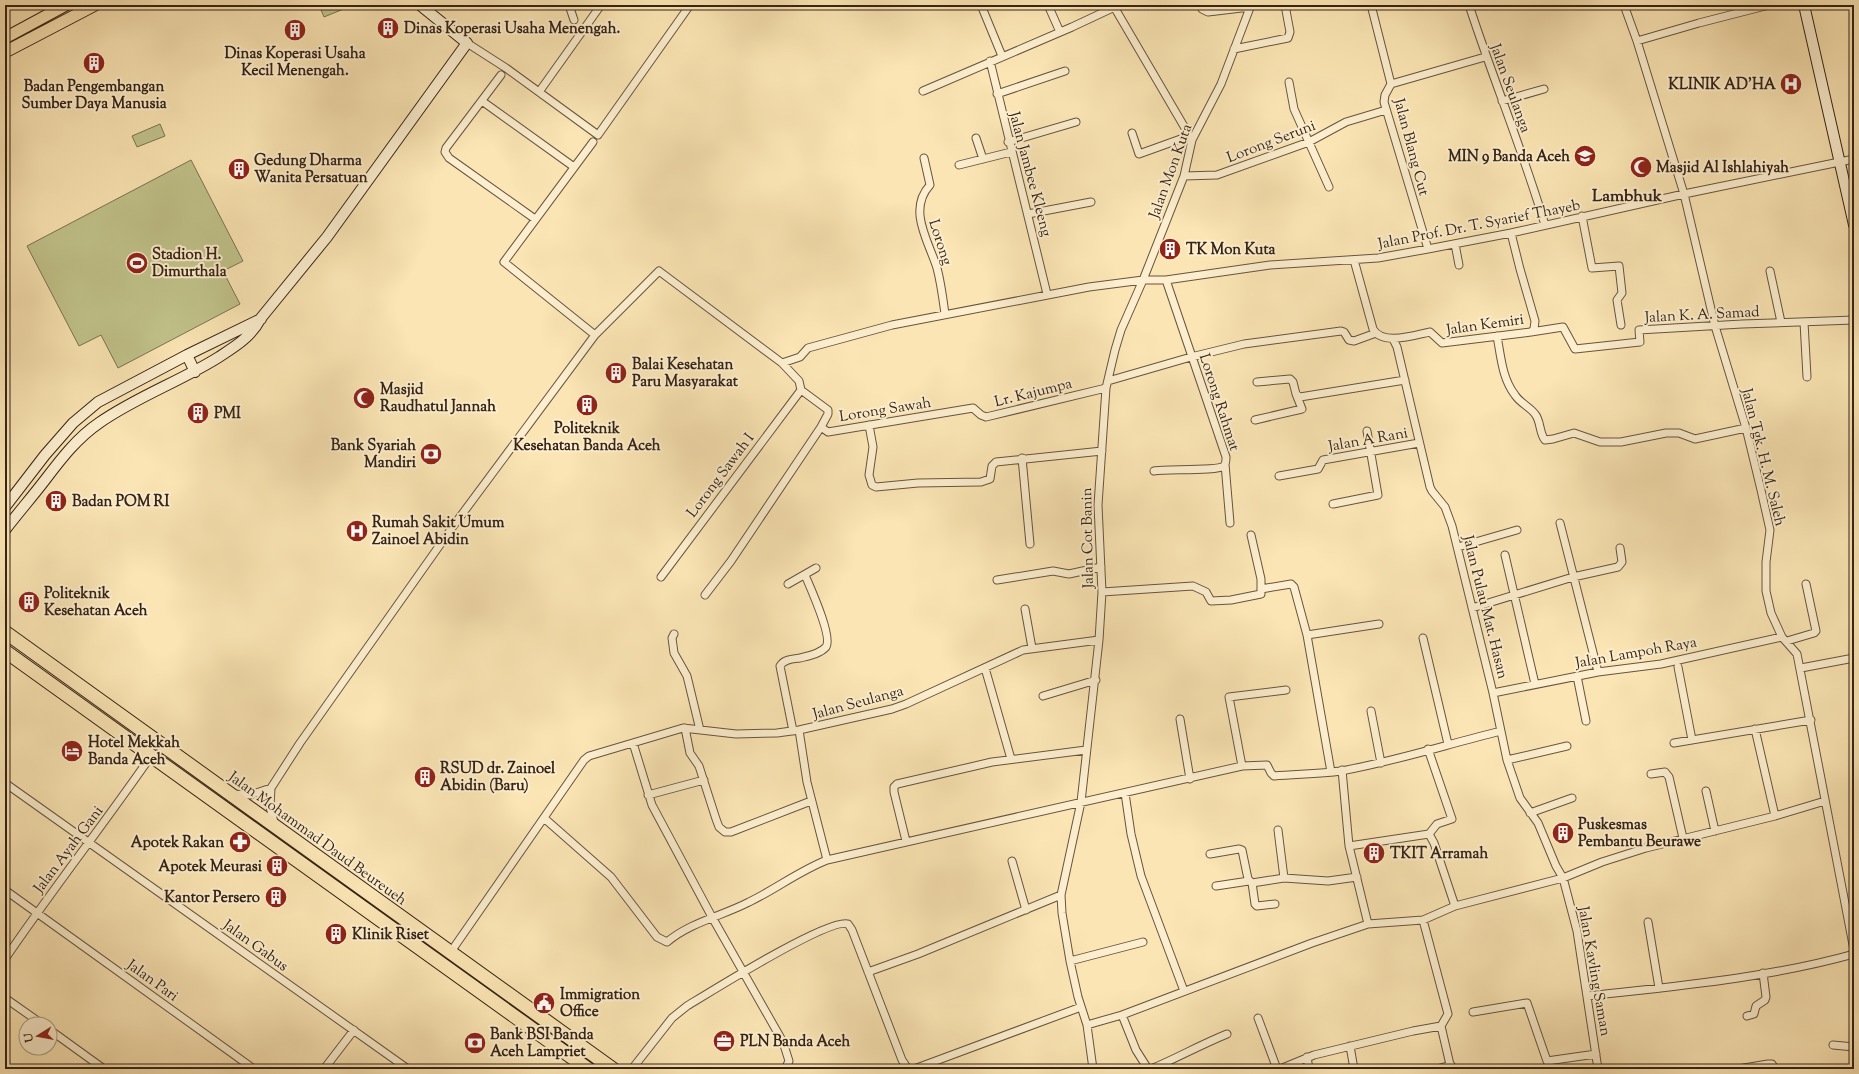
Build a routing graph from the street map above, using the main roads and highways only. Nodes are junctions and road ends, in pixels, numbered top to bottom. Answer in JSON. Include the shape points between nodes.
{"nodes":[{"id":1,"x":66,"y":5,"type":"edge"},
{"id":2,"x":95,"y":5,"type":"edge"},
{"id":3,"x":5,"y":38,"type":"edge"},
{"id":4,"x":5,"y":52,"type":"edge"},
{"id":5,"x":5,"y":632,"type":"edge"},
{"id":6,"x":5,"y":650,"type":"edge"},
{"id":7,"x":123,"y":718,"type":"junction"},
{"id":8,"x":115,"y":729,"type":"junction"},
{"id":9,"x":324,"y":862,"type":"junction"},
{"id":10,"x":316,"y":875,"type":"junction"},
{"id":11,"x":588,"y":1069,"type":"edge"},
{"id":12,"x":612,"y":1069,"type":"edge"}],
"edges":[{"from":1,"to":3,"type":"main road"},
{"from":2,"to":4,"type":"main road"},
{"from":5,"to":7,"type":"highway","name":"Jalan Mohammad Daud Beureueh"},
{"from":6,"to":8,"type":"highway","name":"Jalan Mohammad Daud Beureueh"},
{"from":7,"to":8,"type":"highway"},
{"from":7,"to":9,"type":"highway","name":"Jalan Mohammad Daud Beureueh"},
{"from":8,"to":10,"type":"highway","name":"Jalan Mohammad Daud Beureueh"},
{"from":9,"to":10,"type":"highway"},
{"from":9,"to":12,"type":"highway","name":"Jalan Mohammad Daud Beureueh"},
{"from":10,"to":11,"type":"highway","name":"Jalan Mohammad Daud Beureueh"}]}
